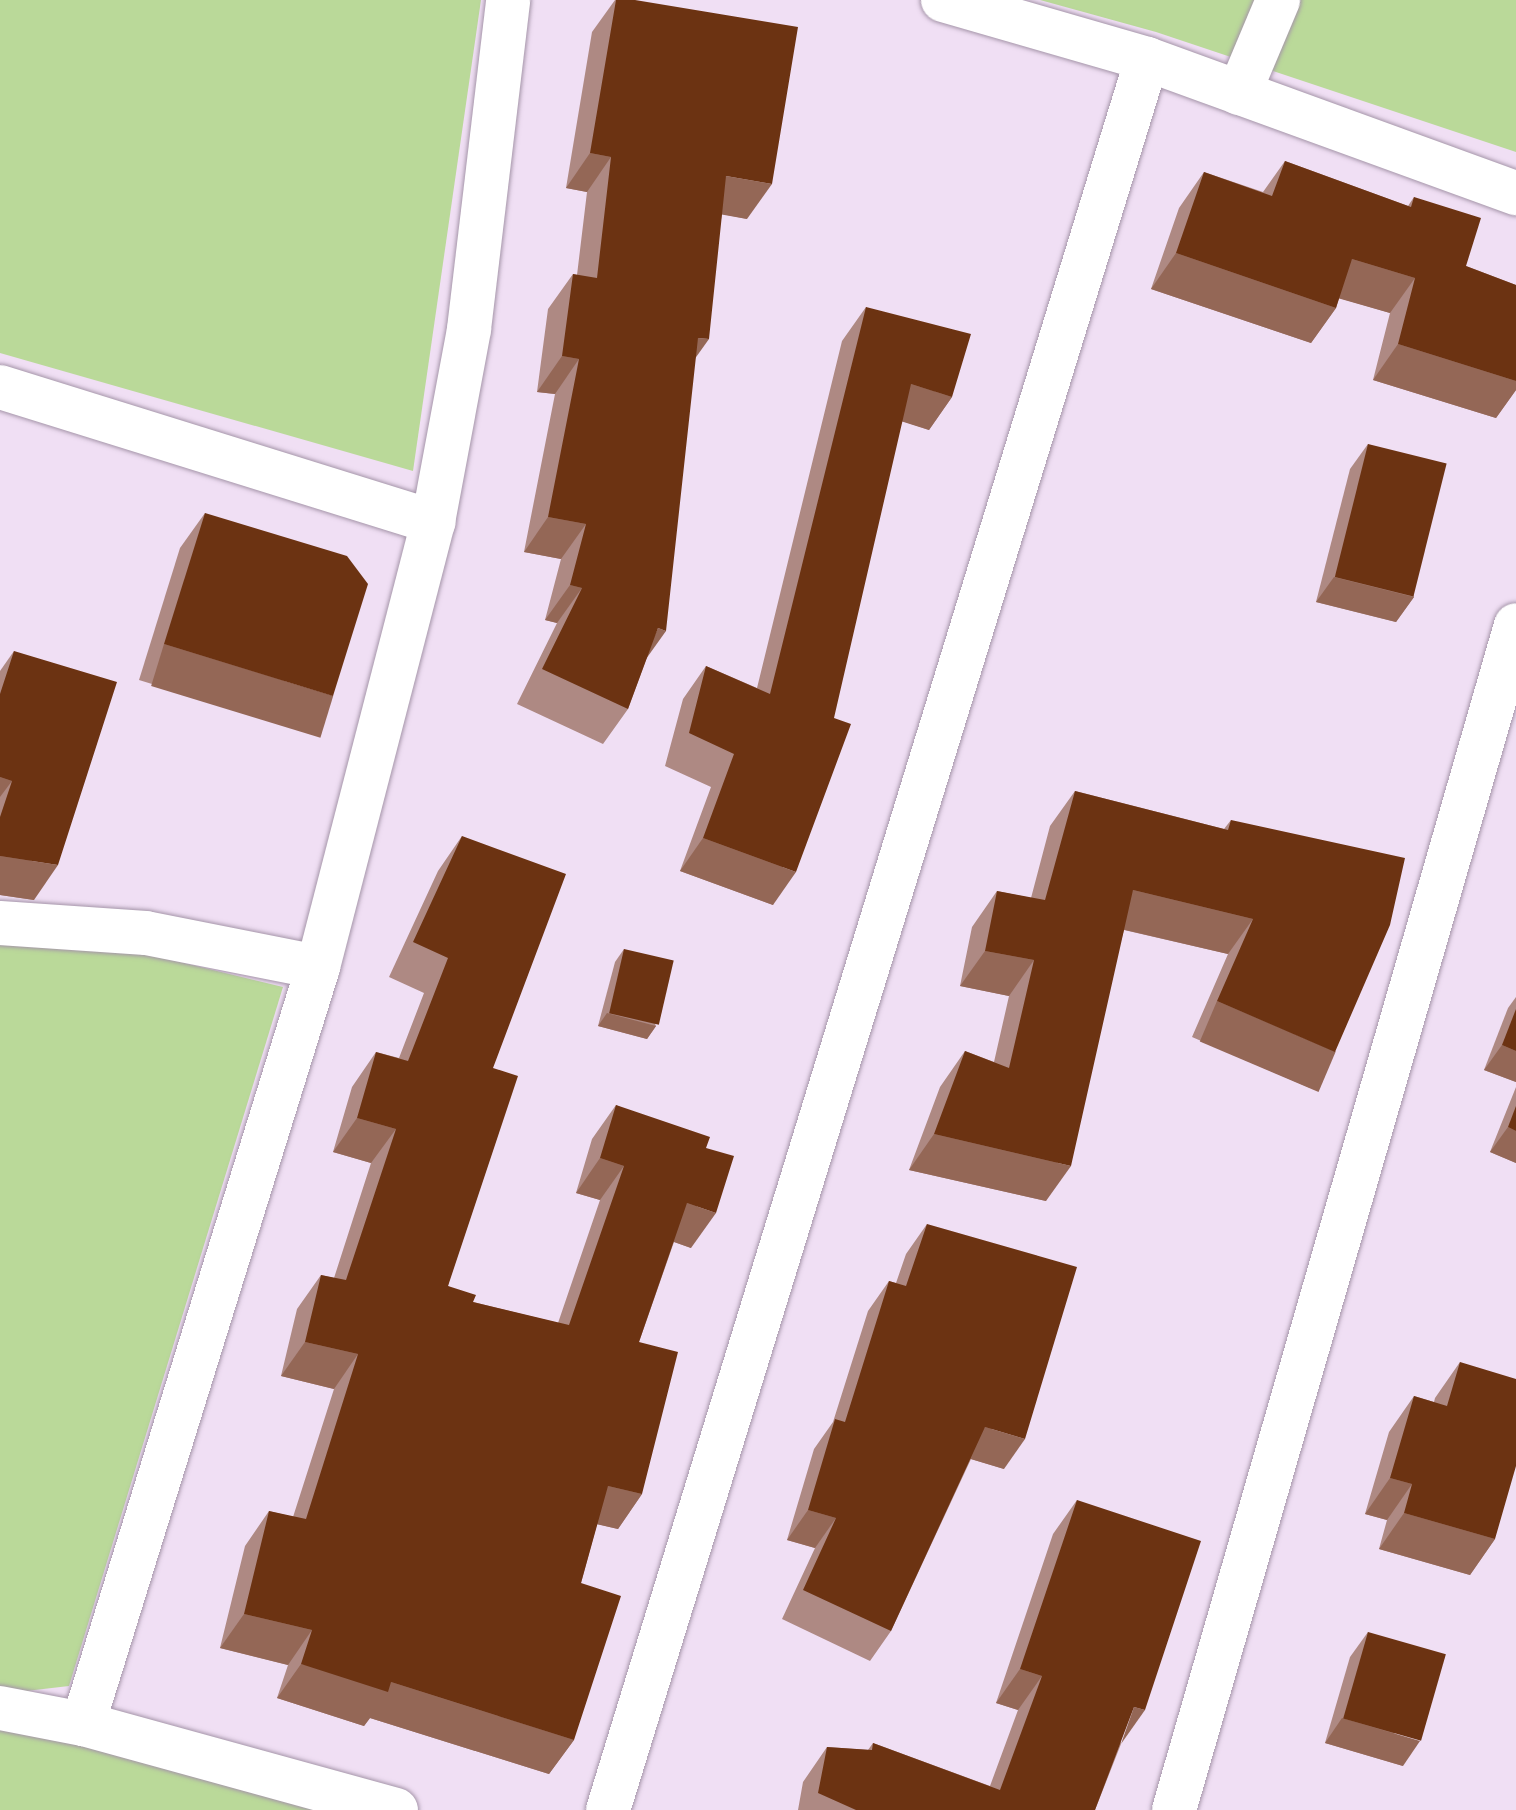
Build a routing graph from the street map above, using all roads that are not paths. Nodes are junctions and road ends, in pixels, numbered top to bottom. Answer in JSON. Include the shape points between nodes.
{"nodes":[{"id":1,"x":508,"y":0,"type":"edge"},
{"id":2,"x":943,"y":0,"type":"edge"},
{"id":3,"x":1278,"y":0,"type":"edge"},
{"id":4,"x":1147,"y":59,"type":"junction"},
{"id":5,"x":1239,"y":93,"type":"junction"},
{"id":6,"x":1516,"y":193,"type":"edge"},
{"id":7,"x":0,"y":387,"type":"edge"},
{"id":8,"x":433,"y":522,"type":"junction"},
{"id":9,"x":1516,"y":625,"type":"edge"},
{"id":10,"x":0,"y":923,"type":"edge"},
{"id":11,"x":318,"y":967,"type":"junction"},
{"id":12,"x":0,"y":1708,"type":"edge"},
{"id":13,"x":83,"y":1724,"type":"junction"},
{"id":14,"x":396,"y":1810,"type":"edge"},
{"id":15,"x":608,"y":1810,"type":"edge"},
{"id":16,"x":1174,"y":1810,"type":"edge"}],
"edges":[{"from":1,"to":8,"type":"street","via":[[469,329]]},
{"from":2,"to":4,"type":"street"},
{"from":3,"to":5,"type":"street"},
{"from":4,"to":5,"type":"street"},
{"from":4,"to":15,"type":"street"},
{"from":5,"to":6,"type":"street"},
{"from":7,"to":8,"type":"street"},
{"from":8,"to":11,"type":"street"},
{"from":9,"to":16,"type":"street"},
{"from":10,"to":11,"type":"street","via":[[146,933]]},
{"from":11,"to":13,"type":"street"},
{"from":12,"to":13,"type":"street"},
{"from":13,"to":14,"type":"street"}]}
